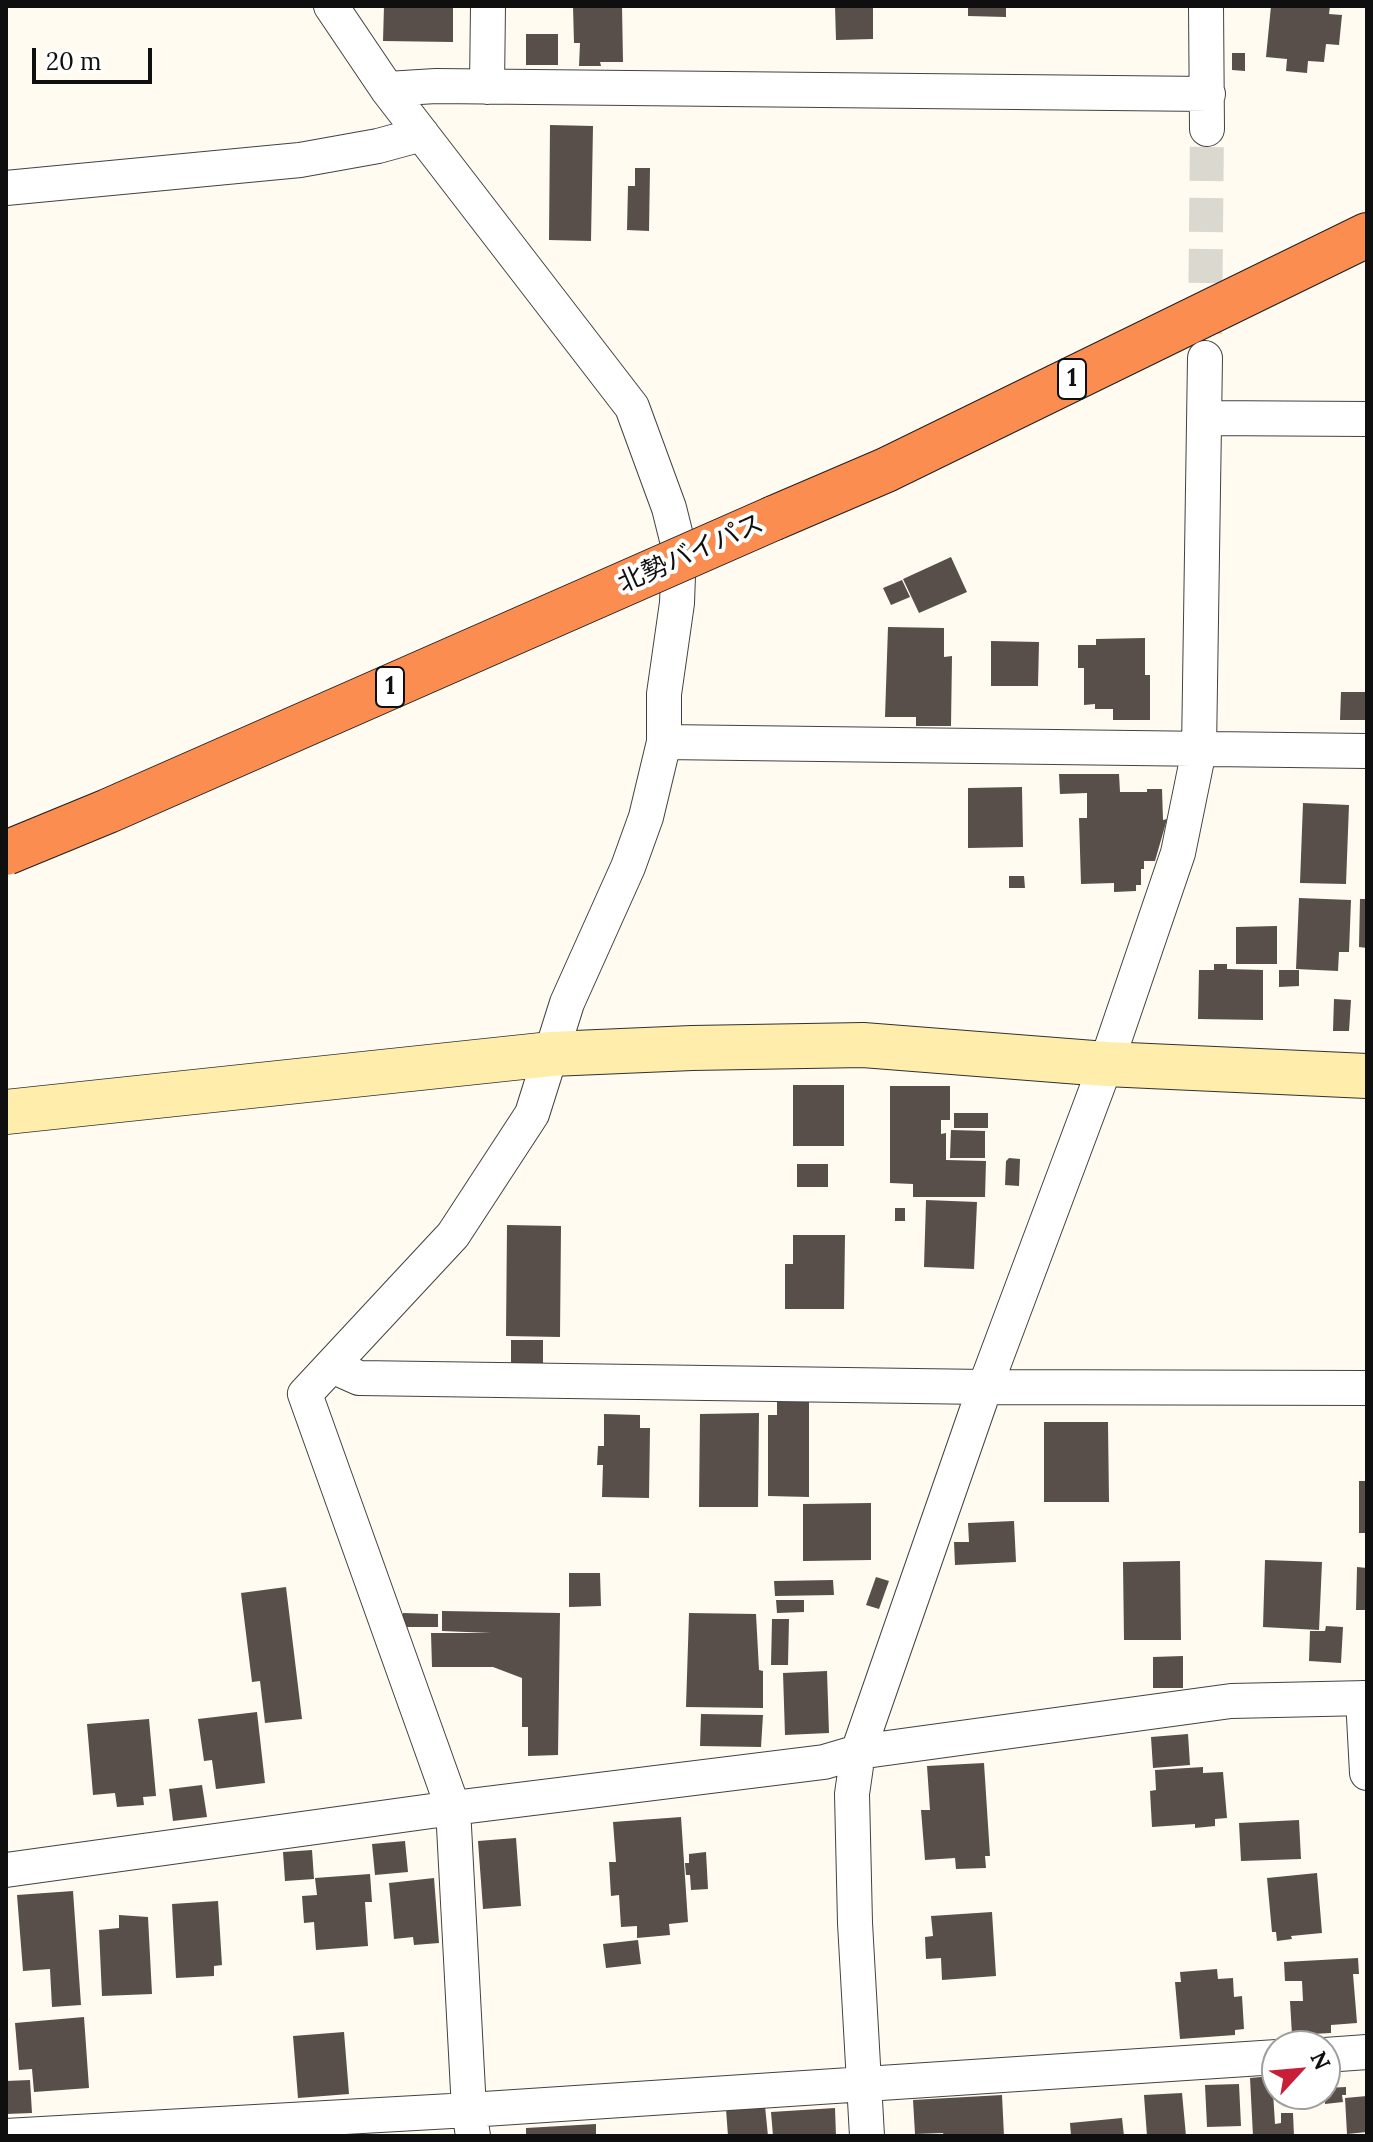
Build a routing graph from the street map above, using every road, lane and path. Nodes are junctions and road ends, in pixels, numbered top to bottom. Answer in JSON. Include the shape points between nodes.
{"nodes":[{"id":1,"x":331,"y":6,"type":"edge"},
{"id":2,"x":488,"y":6,"type":"edge"},
{"id":3,"x":1206,"y":6,"type":"edge"},
{"id":4,"x":487,"y":87,"type":"junction"},
{"id":5,"x":387,"y":89,"type":"junction"},
{"id":6,"x":1208,"y":94,"type":"junction"},
{"id":7,"x":1207,"y":129,"type":"tunnel mouth"},
{"id":8,"x":422,"y":134,"type":"junction"},
{"id":9,"x":6,"y":188,"type":"edge"},
{"id":10,"x":1367,"y":235,"type":"edge"},
{"id":11,"x":1205,"y":358,"type":"tunnel mouth"},
{"id":12,"x":1204,"y":418,"type":"junction"},
{"id":13,"x":1367,"y":419,"type":"edge"},
{"id":14,"x":664,"y":742,"type":"junction"},
{"id":15,"x":1199,"y":750,"type":"junction"},
{"id":16,"x":1367,"y":751,"type":"edge"},
{"id":17,"x":6,"y":853,"type":"edge"},
{"id":18,"x":551,"y":1054,"type":"junction"},
{"id":19,"x":1106,"y":1064,"type":"junction"},
{"id":20,"x":1367,"y":1076,"type":"edge"},
{"id":21,"x":6,"y":1112,"type":"edge"},
{"id":22,"x":332,"y":1366,"type":"junction"},
{"id":23,"x":985,"y":1387,"type":"junction"},
{"id":24,"x":1367,"y":1388,"type":"edge"},
{"id":25,"x":1365,"y":1698,"type":"edge"},
{"id":26,"x":858,"y":1752,"type":"junction"},
{"id":27,"x":1367,"y":1773,"type":"edge"},
{"id":28,"x":453,"y":1808,"type":"junction"},
{"id":29,"x":6,"y":1870,"type":"edge"},
{"id":30,"x":1367,"y":2052,"type":"edge"},
{"id":31,"x":1341,"y":2054,"type":"edge"},
{"id":32,"x":1261,"y":2058,"type":"edge"},
{"id":33,"x":864,"y":2083,"type":"junction"},
{"id":34,"x":471,"y":2123,"type":"edge"},
{"id":35,"x":6,"y":2136,"type":"edge"},
{"id":36,"x":867,"y":2136,"type":"edge"}],
"edges":[{"from":1,"to":5,"type":"street"},
{"from":2,"to":4,"type":"street"},
{"from":3,"to":6,"type":"street"},
{"from":4,"to":5,"type":"street"},
{"from":4,"to":6,"type":"street"},
{"from":5,"to":8,"type":"street"},
{"from":6,"to":7,"type":"street"},
{"from":8,"to":9,"type":"street","via":[[300,160]]},
{"from":8,"to":14,"type":"street","via":[[632,407],[679,548]]},
{"from":10,"to":17,"type":"highway","name":"北勢バイパス","number":"1","bridge":true,"via":[[886,470]]},
{"from":11,"to":12,"type":"street"},
{"from":12,"to":13,"type":"street"},
{"from":12,"to":15,"type":"street"},
{"from":14,"to":15,"type":"street"},
{"from":14,"to":18,"type":"street","via":[[628,867],[567,1003]]},
{"from":15,"to":16,"type":"street"},
{"from":15,"to":19,"type":"street","via":[[1178,853]]},
{"from":18,"to":19,"type":"street","via":[[863,1045]]},
{"from":18,"to":21,"type":"street"},
{"from":18,"to":22,"type":"street","via":[[532,1114],[453,1235]]},
{"from":19,"to":20,"type":"street"},
{"from":19,"to":23,"type":"street"},
{"from":22,"to":23,"type":"street","via":[[359,1378]]},
{"from":22,"to":28,"type":"street","via":[[305,1394]]},
{"from":23,"to":24,"type":"street"},
{"from":23,"to":26,"type":"street"},
{"from":25,"to":26,"type":"street","via":[[1231,1701]]},
{"from":25,"to":27,"type":"street"},
{"from":26,"to":28,"type":"street","via":[[824,1762]]},
{"from":26,"to":33,"type":"street","via":[[852,1809]]},
{"from":28,"to":29,"type":"street"},
{"from":28,"to":34,"type":"street"},
{"from":30,"to":31,"type":"street"},
{"from":32,"to":33,"type":"street"},
{"from":33,"to":34,"type":"street"},
{"from":33,"to":36,"type":"street"},
{"from":34,"to":35,"type":"street"}]}
